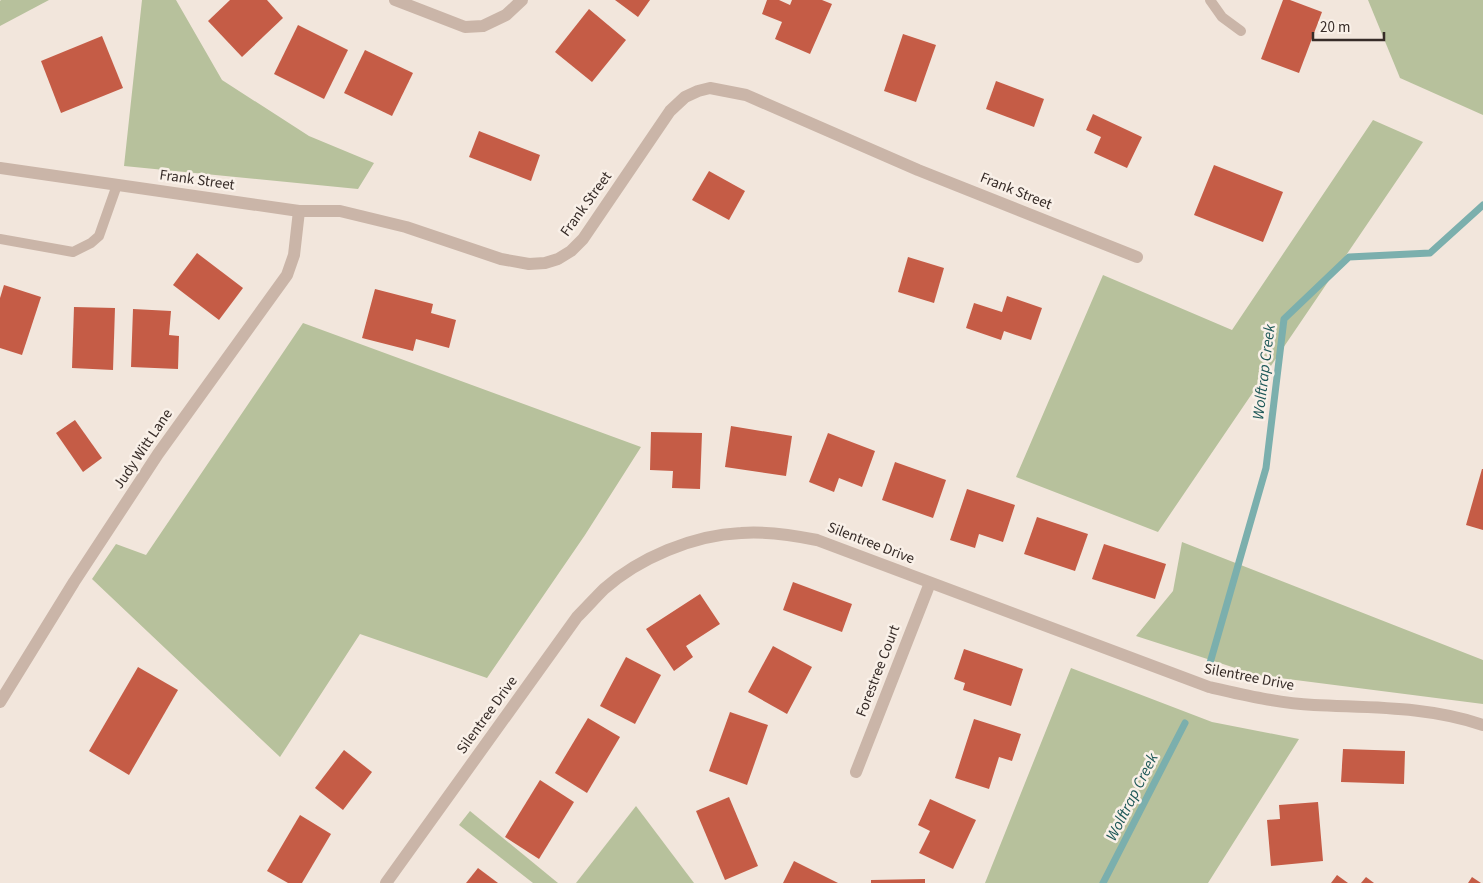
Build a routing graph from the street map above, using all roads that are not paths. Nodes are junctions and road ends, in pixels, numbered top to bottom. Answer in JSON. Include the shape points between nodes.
{"nodes":[{"id":1,"x":395,"y":0,"type":"edge"},
{"id":2,"x":522,"y":0,"type":"edge"},
{"id":3,"x":1210,"y":0,"type":"edge"},
{"id":4,"x":1241,"y":31,"type":"dead end"},
{"id":5,"x":0,"y":168,"type":"edge"},
{"id":6,"x":117,"y":185,"type":"junction"},
{"id":7,"x":299,"y":211,"type":"junction"},
{"id":8,"x":0,"y":239,"type":"edge"},
{"id":9,"x":1138,"y":257,"type":"dead end"},
{"id":10,"x":930,"y":583,"type":"junction"},
{"id":11,"x":0,"y":702,"type":"edge"},
{"id":12,"x":1483,"y":726,"type":"edge"},
{"id":13,"x":856,"y":772,"type":"dead end"},
{"id":14,"x":386,"y":883,"type":"edge"}],
"edges":[{"from":1,"to":2,"type":"street","via":[[465,27],[483,26],[506,15]]},
{"from":3,"to":4,"type":"lane","via":[[1222,17]]},
{"from":5,"to":6,"type":"street","name":"Frank Street"},
{"from":6,"to":7,"type":"street","name":"Frank Street"},
{"from":6,"to":8,"type":"lane","via":[[99,236],[73,252]]},
{"from":7,"to":9,"type":"street","name":"Frank Street","via":[[340,211],[406,227],[501,259],[545,264],[570,252],[583,239],[670,111],[685,97],[710,88],[746,95],[918,170]]},
{"from":7,"to":11,"type":"street","name":"Judy Witt Lane","via":[[294,255],[287,275],[158,454]]},
{"from":10,"to":12,"type":"street","name":"Silentree Drive","via":[[1209,688],[1260,699],[1312,705],[1426,711]]},
{"from":10,"to":13,"type":"street","name":"Forestree Court"},
{"from":10,"to":14,"type":"street","name":"Silentree Drive","via":[[817,540],[778,533],[740,533],[700,539],[665,551],[634,568],[605,589],[577,617]]}]}
